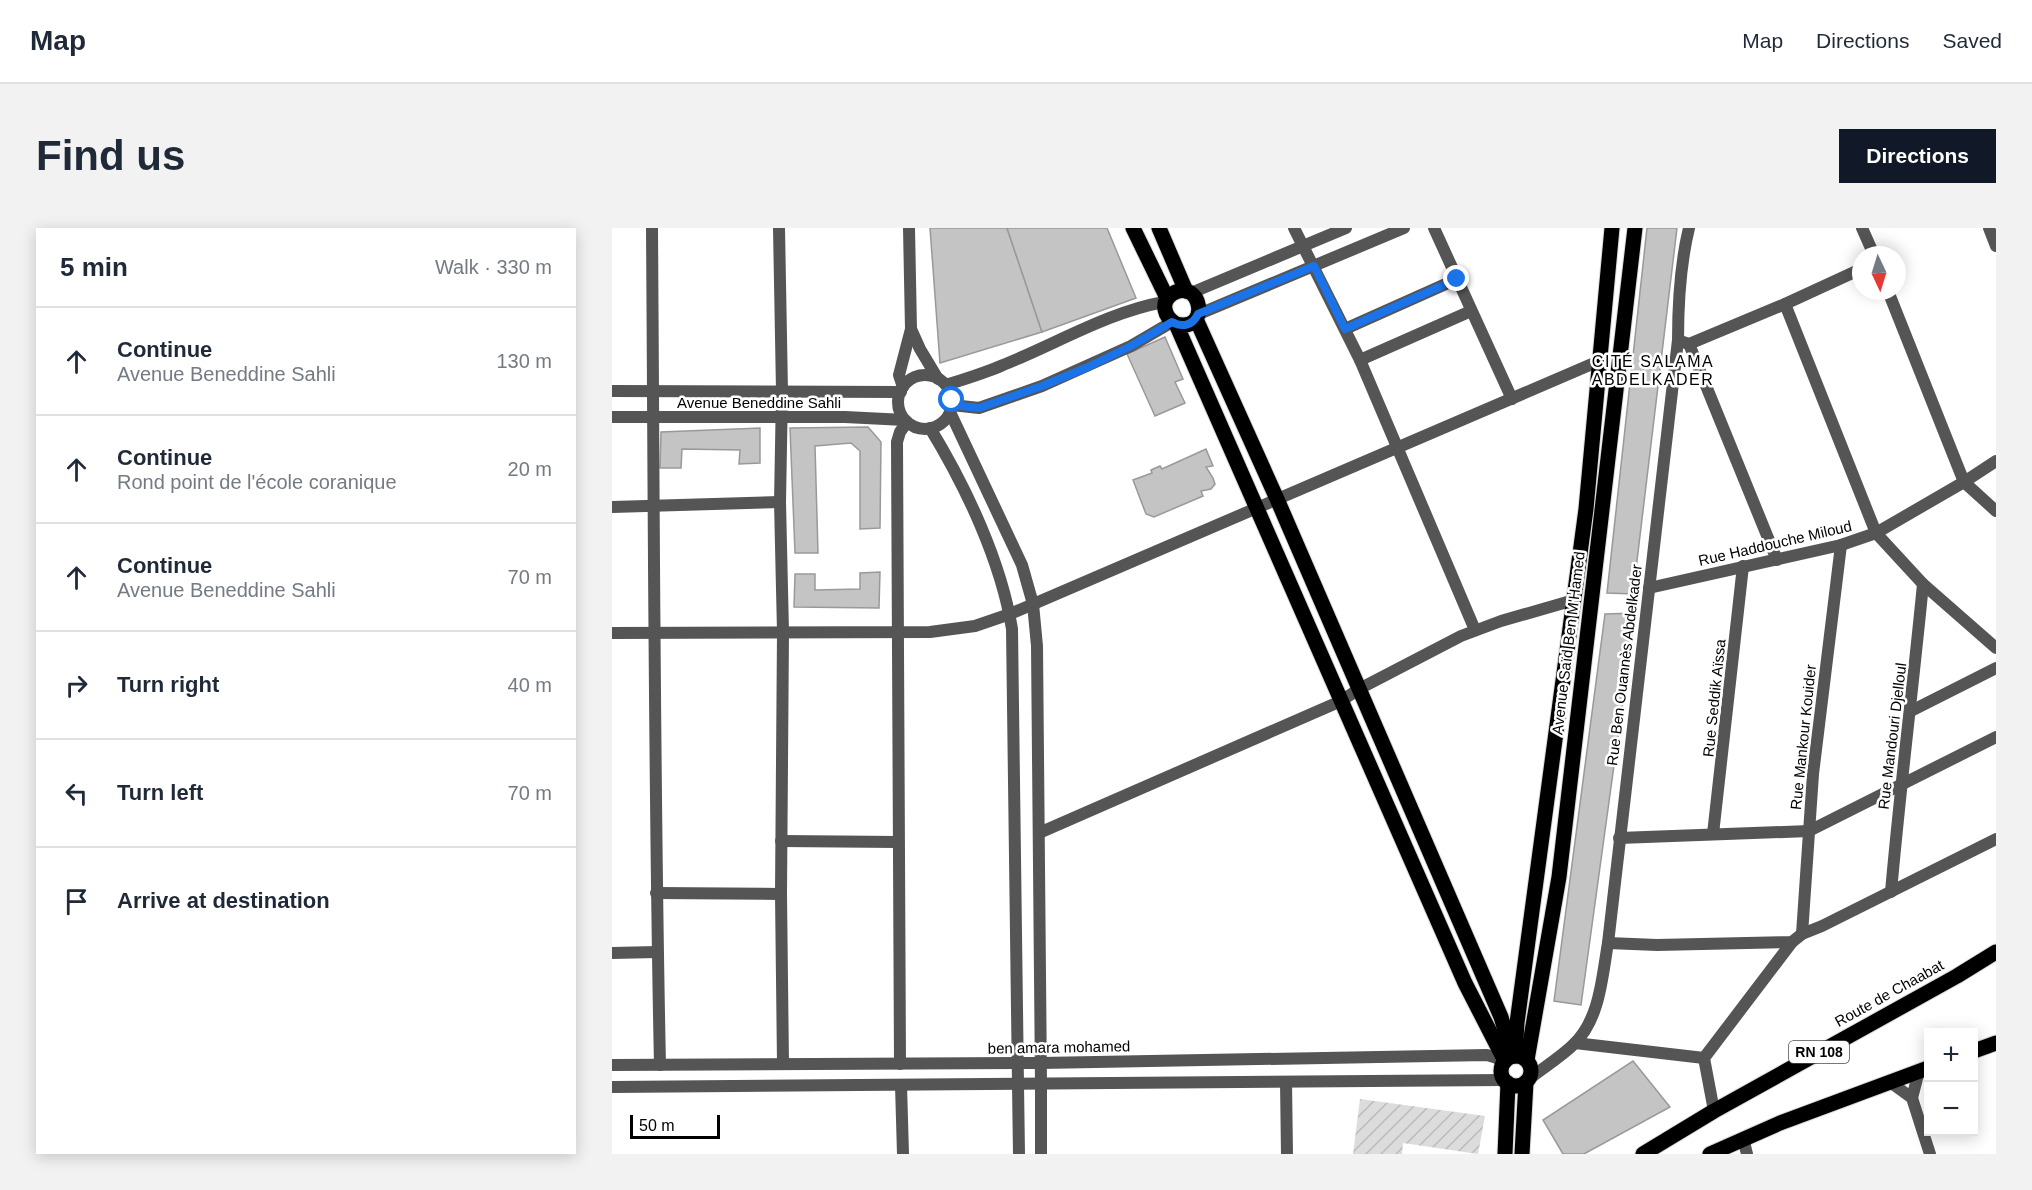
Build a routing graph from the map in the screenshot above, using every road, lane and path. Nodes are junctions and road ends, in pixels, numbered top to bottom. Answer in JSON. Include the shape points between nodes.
{"nodes":[{"id":1,"x":652,"y":228,"type":"edge"},
{"id":2,"x":779,"y":228,"type":"edge"},
{"id":3,"x":909,"y":228,"type":"edge"},
{"id":4,"x":1133,"y":228,"type":"edge"},
{"id":5,"x":1159,"y":228,"type":"edge"},
{"id":6,"x":1294,"y":228,"type":"edge"},
{"id":7,"x":1346,"y":228,"type":"edge"},
{"id":8,"x":1404,"y":228,"type":"edge"},
{"id":9,"x":1434,"y":228,"type":"edge"},
{"id":10,"x":1612,"y":228,"type":"edge"},
{"id":11,"x":1635,"y":228,"type":"edge"},
{"id":12,"x":1689,"y":228,"type":"edge"},
{"id":13,"x":1862,"y":228,"type":"edge"},
{"id":14,"x":1989,"y":228,"type":"edge"},
{"id":15,"x":1302,"y":246,"type":"junction"},
{"id":16,"x":1870,"y":246,"type":"edge"},
{"id":17,"x":1996,"y":246,"type":"edge"},
{"id":18,"x":1314,"y":266,"type":"junction"},
{"id":19,"x":1852,"y":272,"type":"edge"},
{"id":20,"x":1457,"y":279,"type":"junction"},
{"id":21,"x":1188,"y":292,"type":"junction"},
{"id":22,"x":1165,"y":300,"type":"junction"},
{"id":23,"x":1892,"y":300,"type":"edge"},
{"id":24,"x":1785,"y":304,"type":"junction"},
{"id":25,"x":1471,"y":310,"type":"junction"},
{"id":26,"x":1197,"y":316,"type":"junction"},
{"id":27,"x":1174,"y":323,"type":"junction"},
{"id":28,"x":910,"y":328,"type":"junction"},
{"id":29,"x":1345,"y":329,"type":"junction"},
{"id":30,"x":1684,"y":342,"type":"junction"},
{"id":31,"x":1360,"y":360,"type":"junction"},
{"id":32,"x":1599,"y":361,"type":"junction"},
{"id":33,"x":942,"y":382,"type":"junction"},
{"id":34,"x":902,"y":390,"type":"junction"},
{"id":35,"x":612,"y":391,"type":"edge"},
{"id":36,"x":653,"y":391,"type":"junction"},
{"id":37,"x":782,"y":391,"type":"junction"},
{"id":38,"x":1512,"y":399,"type":"junction"},
{"id":39,"x":951,"y":409,"type":"junction"},
{"id":40,"x":612,"y":417,"type":"edge"},
{"id":41,"x":653,"y":417,"type":"junction"},
{"id":42,"x":782,"y":418,"type":"junction"},
{"id":43,"x":906,"y":421,"type":"junction"},
{"id":44,"x":930,"y":428,"type":"junction"},
{"id":45,"x":1396,"y":449,"type":"junction"},
{"id":46,"x":1996,"y":461,"type":"edge"},
{"id":47,"x":1964,"y":482,"type":"junction"},
{"id":48,"x":1277,"y":499,"type":"junction"},
{"id":49,"x":780,"y":502,"type":"junction"},
{"id":50,"x":655,"y":506,"type":"junction"},
{"id":51,"x":612,"y":507,"type":"edge"},
{"id":52,"x":1255,"y":508,"type":"junction"},
{"id":53,"x":1996,"y":511,"type":"edge"},
{"id":54,"x":1876,"y":533,"type":"junction"},
{"id":55,"x":1841,"y":545,"type":"junction"},
{"id":56,"x":1777,"y":560,"type":"junction"},
{"id":57,"x":1743,"y":566,"type":"junction"},
{"id":58,"x":1923,"y":584,"type":"junction"},
{"id":59,"x":1649,"y":588,"type":"junction"},
{"id":60,"x":1574,"y":600,"type":"junction"},
{"id":61,"x":1033,"y":604,"type":"junction"},
{"id":62,"x":1010,"y":614,"type":"junction"},
{"id":63,"x":1474,"y":630,"type":"junction"},
{"id":64,"x":897,"y":632,"type":"junction"},
{"id":65,"x":612,"y":633,"type":"edge"},
{"id":66,"x":653,"y":633,"type":"junction"},
{"id":67,"x":783,"y":633,"type":"junction"},
{"id":68,"x":1996,"y":648,"type":"edge"},
{"id":69,"x":1996,"y":668,"type":"edge"},
{"id":70,"x":1359,"y":689,"type":"junction"},
{"id":71,"x":1341,"y":701,"type":"junction"},
{"id":72,"x":1911,"y":711,"type":"junction"},
{"id":73,"x":1996,"y":737,"type":"edge"},
{"id":74,"x":1900,"y":787,"type":"junction"},
{"id":75,"x":1809,"y":831,"type":"junction"},
{"id":76,"x":1039,"y":833,"type":"junction"},
{"id":77,"x":1713,"y":834,"type":"junction"},
{"id":78,"x":1619,"y":838,"type":"junction"},
{"id":79,"x":1996,"y":839,"type":"edge"},
{"id":80,"x":781,"y":841,"type":"junction"},
{"id":81,"x":898,"y":842,"type":"junction"},
{"id":82,"x":1891,"y":892,"type":"junction"},
{"id":83,"x":656,"y":893,"type":"junction"},
{"id":84,"x":781,"y":894,"type":"junction"},
{"id":85,"x":1448,"y":894,"type":"junction"},
{"id":86,"x":1429,"y":902,"type":"junction"},
{"id":87,"x":1802,"y":933,"type":"junction"},
{"id":88,"x":1792,"y":942,"type":"junction"},
{"id":89,"x":1608,"y":944,"type":"junction"},
{"id":90,"x":657,"y":952,"type":"junction"},
{"id":91,"x":1996,"y":952,"type":"edge"},
{"id":92,"x":612,"y":953,"type":"edge"},
{"id":93,"x":1996,"y":1042,"type":"edge"},
{"id":94,"x":1575,"y":1043,"type":"junction"},
{"id":95,"x":1978,"y":1049,"type":"edge"},
{"id":96,"x":1704,"y":1058,"type":"junction"},
{"id":97,"x":1512,"y":1059,"type":"junction"},
{"id":98,"x":1017,"y":1063,"type":"junction"},
{"id":99,"x":1041,"y":1063,"type":"junction"},
{"id":100,"x":783,"y":1064,"type":"junction"},
{"id":101,"x":900,"y":1064,"type":"junction"},
{"id":102,"x":612,"y":1065,"type":"edge"},
{"id":103,"x":660,"y":1065,"type":"junction"},
{"id":104,"x":1924,"y":1069,"type":"edge"},
{"id":105,"x":1528,"y":1080,"type":"junction"},
{"id":106,"x":1286,"y":1082,"type":"junction"},
{"id":107,"x":1506,"y":1082,"type":"junction"},
{"id":108,"x":1890,"y":1082,"type":"junction"},
{"id":109,"x":901,"y":1084,"type":"junction"},
{"id":110,"x":1018,"y":1085,"type":"junction"},
{"id":111,"x":1041,"y":1085,"type":"junction"},
{"id":112,"x":612,"y":1087,"type":"edge"},
{"id":113,"x":1912,"y":1098,"type":"junction"},
{"id":114,"x":1714,"y":1111,"type":"junction"},
{"id":115,"x":1743,"y":1138,"type":"junction"},
{"id":116,"x":903,"y":1154,"type":"edge"},
{"id":117,"x":1018,"y":1154,"type":"edge"},
{"id":118,"x":1041,"y":1154,"type":"edge"},
{"id":119,"x":1287,"y":1154,"type":"edge"},
{"id":120,"x":1505,"y":1154,"type":"edge"},
{"id":121,"x":1522,"y":1154,"type":"edge"},
{"id":122,"x":1643,"y":1154,"type":"edge"},
{"id":123,"x":1710,"y":1154,"type":"edge"},
{"id":124,"x":1747,"y":1154,"type":"edge"},
{"id":125,"x":1930,"y":1154,"type":"edge"}],
"edges":[{"from":1,"to":36,"type":"street"},
{"from":2,"to":37,"type":"street"},
{"from":3,"to":28,"type":"street"},
{"from":4,"to":22,"type":"main road"},
{"from":5,"to":21,"type":"main road"},
{"from":6,"to":15,"type":"street"},
{"from":7,"to":15,"type":"street"},
{"from":8,"to":18,"type":"street"},
{"from":9,"to":20,"type":"street"},
{"from":10,"to":32,"type":"main road","name":"Avenue Saïd Ben M'Hamed"},
{"from":11,"to":97,"type":"main road","name":"Avenue Saïd Ben M'Hamed","via":[[1559,877]]},
{"from":12,"to":30,"type":"street","name":"Rue Ben Ouannès Abdelkader","via":[[1678,309]]},
{"from":13,"to":16,"type":"street"},
{"from":14,"to":17,"type":"street"},
{"from":15,"to":18,"type":"street"},
{"from":15,"to":21,"type":"street"},
{"from":18,"to":26,"type":"street"},
{"from":18,"to":29,"type":"street"},
{"from":19,"to":24,"type":"street"},
{"from":20,"to":25,"type":"street"},
{"from":20,"to":29,"type":"street"},
{"from":21,"to":22,"type":"main road","via":[[1174,292]]},
{"from":21,"to":26,"type":"main road","via":[[1198,302]]},
{"from":22,"to":27,"type":"main road","via":[[1165,313]]},
{"from":22,"to":33,"type":"street","via":[[1112,318],[1003,365]]},
{"from":23,"to":47,"type":"street"},
{"from":24,"to":30,"type":"street"},
{"from":24,"to":54,"type":"street"},
{"from":25,"to":31,"type":"street"},
{"from":25,"to":38,"type":"street"},
{"from":26,"to":27,"type":"main road","via":[[1187,325]]},
{"from":26,"to":48,"type":"main road"},
{"from":27,"to":39,"type":"street","via":[[1042,386],[979,408]]},
{"from":27,"to":52,"type":"main road"},
{"from":28,"to":33,"type":"street"},
{"from":28,"to":34,"type":"street","via":[[899,375]]},
{"from":29,"to":31,"type":"street"},
{"from":30,"to":56,"type":"street"},
{"from":30,"to":59,"type":"street","name":"Rue Ben Ouannès Abdelkader"},
{"from":31,"to":45,"type":"street"},
{"from":32,"to":38,"type":"street"},
{"from":32,"to":60,"type":"main road","name":"Avenue Saïd Ben M'Hamed"},
{"from":33,"to":34,"type":"street","via":[[932,376],[919,376]]},
{"from":33,"to":39,"type":"street","via":[[951,395]]},
{"from":34,"to":37,"type":"street","name":"Avenue Beneddine Sahli"},
{"from":34,"to":43,"type":"street","via":[[899,404]]},
{"from":35,"to":36,"type":"street","name":"Avenue Beneddine Sahli"},
{"from":36,"to":37,"type":"street","name":"Avenue Beneddine Sahli"},
{"from":36,"to":41,"type":"street"},
{"from":37,"to":42,"type":"street"},
{"from":38,"to":45,"type":"street"},
{"from":39,"to":44,"type":"street","via":[[942,423]]},
{"from":39,"to":61,"type":"street","via":[[1022,565]]},
{"from":40,"to":41,"type":"street","name":"Avenue Beneddine Sahli"},
{"from":41,"to":42,"type":"street","name":"Avenue Beneddine Sahli"},
{"from":41,"to":50,"type":"street"},
{"from":42,"to":43,"type":"street","name":"Avenue Beneddine Sahli"},
{"from":42,"to":49,"type":"street"},
{"from":43,"to":44,"type":"street","via":[[918,428]]},
{"from":43,"to":64,"type":"street","via":[[897,442]]},
{"from":44,"to":62,"type":"street","via":[[952,463],[990,550]]},
{"from":45,"to":48,"type":"street"},
{"from":45,"to":63,"type":"street"},
{"from":46,"to":47,"type":"street","name":"Rue Haddouche Miloud"},
{"from":47,"to":53,"type":"street"},
{"from":47,"to":54,"type":"street","name":"Rue Haddouche Miloud"},
{"from":48,"to":52,"type":"street"},
{"from":48,"to":70,"type":"main road"},
{"from":49,"to":50,"type":"street"},
{"from":49,"to":67,"type":"street"},
{"from":50,"to":51,"type":"street"},
{"from":50,"to":66,"type":"street"},
{"from":52,"to":61,"type":"street"},
{"from":52,"to":71,"type":"main road"},
{"from":54,"to":55,"type":"street","name":"Rue Haddouche Miloud"},
{"from":54,"to":58,"type":"street"},
{"from":55,"to":56,"type":"street","name":"Rue Haddouche Miloud"},
{"from":55,"to":75,"type":"street","name":"Rue Mankour Kouider"},
{"from":56,"to":57,"type":"street","name":"Rue Haddouche Miloud"},
{"from":57,"to":59,"type":"street","name":"Rue Haddouche Miloud"},
{"from":57,"to":77,"type":"street","name":"Rue Seddik Aïssa"},
{"from":58,"to":68,"type":"street"},
{"from":58,"to":72,"type":"street","name":"Rue Mandouri Djelloul"},
{"from":59,"to":78,"type":"street","name":"Rue Ben Ouannès Abdelkader"},
{"from":60,"to":63,"type":"street"},
{"from":60,"to":97,"type":"main road","name":"Avenue Saïd Ben M'Hamed"},
{"from":61,"to":62,"type":"street"},
{"from":61,"to":76,"type":"street","via":[[1038,646]]},
{"from":62,"to":64,"type":"street","via":[[960,629]]},
{"from":62,"to":98,"type":"street","via":[[1014,647]]},
{"from":63,"to":70,"type":"street"},
{"from":64,"to":67,"type":"street"},
{"from":64,"to":81,"type":"street"},
{"from":65,"to":66,"type":"street"},
{"from":66,"to":67,"type":"street"},
{"from":66,"to":83,"type":"street"},
{"from":67,"to":80,"type":"street"},
{"from":69,"to":72,"type":"street"},
{"from":70,"to":71,"type":"street"},
{"from":70,"to":85,"type":"main road"},
{"from":71,"to":76,"type":"street"},
{"from":71,"to":86,"type":"main road"},
{"from":72,"to":74,"type":"street","name":"Rue Mandouri Djelloul"},
{"from":73,"to":74,"type":"street"},
{"from":74,"to":75,"type":"street"},
{"from":74,"to":82,"type":"street","name":"Rue Mandouri Djelloul"},
{"from":75,"to":77,"type":"street"},
{"from":75,"to":87,"type":"street","name":"Rue Mankour Kouider"},
{"from":76,"to":99,"type":"street"},
{"from":77,"to":78,"type":"street"},
{"from":78,"to":89,"type":"street","name":"Rue Ben Ouannès Abdelkader"},
{"from":79,"to":82,"type":"street"},
{"from":80,"to":81,"type":"street"},
{"from":80,"to":84,"type":"street"},
{"from":81,"to":101,"type":"street"},
{"from":82,"to":87,"type":"street"},
{"from":83,"to":84,"type":"street"},
{"from":83,"to":90,"type":"street"},
{"from":84,"to":100,"type":"street"},
{"from":85,"to":86,"type":"main road"},
{"from":85,"to":97,"type":"main road","via":[[1501,1017]]},
{"from":86,"to":97,"type":"main road","via":[[1465,983]]},
{"from":87,"to":88,"type":"street"},
{"from":88,"to":89,"type":"street"},
{"from":88,"to":96,"type":"street"},
{"from":89,"to":94,"type":"street","name":"Rue Ben Ouannès Abdelkader","via":[[1597,1002]]},
{"from":90,"to":92,"type":"street"},
{"from":90,"to":103,"type":"street"},
{"from":91,"to":114,"type":"main road","name":"Route de Chaabat","number":"RN 108"},
{"from":93,"to":95,"type":"main road"},
{"from":94,"to":96,"type":"street"},
{"from":94,"to":105,"type":"street","name":"Rue Ben Ouannès Abdelkader"},
{"from":96,"to":114,"type":"street"},
{"from":97,"to":99,"type":"street","name":"ben amara mohamed","via":[[1487,1055]]},
{"from":97,"to":105,"type":"main road","via":[[1532,1069]]},
{"from":97,"to":107,"type":"main road","via":[[1501,1072]]},
{"from":98,"to":99,"type":"street","name":"ben amara mohamed"},
{"from":98,"to":101,"type":"street","name":"ben amara mohamed"},
{"from":98,"to":110,"type":"street"},
{"from":99,"to":111,"type":"street"},
{"from":100,"to":101,"type":"street","name":"ben amara mohamed"},
{"from":100,"to":103,"type":"street","name":"ben amara mohamed"},
{"from":102,"to":103,"type":"street","name":"ben amara mohamed"},
{"from":104,"to":108,"type":"main road"},
{"from":104,"to":113,"type":"street"},
{"from":105,"to":107,"type":"main road","via":[[1517,1086]]},
{"from":105,"to":121,"type":"main road"},
{"from":106,"to":107,"type":"street"},
{"from":106,"to":111,"type":"street"},
{"from":106,"to":119,"type":"street"},
{"from":107,"to":120,"type":"main road"},
{"from":108,"to":113,"type":"street"},
{"from":108,"to":115,"type":"main road"},
{"from":109,"to":110,"type":"street"},
{"from":109,"to":112,"type":"street"},
{"from":109,"to":116,"type":"street"},
{"from":110,"to":111,"type":"street"},
{"from":110,"to":117,"type":"street"},
{"from":111,"to":118,"type":"street"},
{"from":113,"to":125,"type":"street"},
{"from":114,"to":122,"type":"main road","name":"Route de Chaabat","number":"RN 108"},
{"from":115,"to":123,"type":"main road"},
{"from":115,"to":124,"type":"street"}]}
